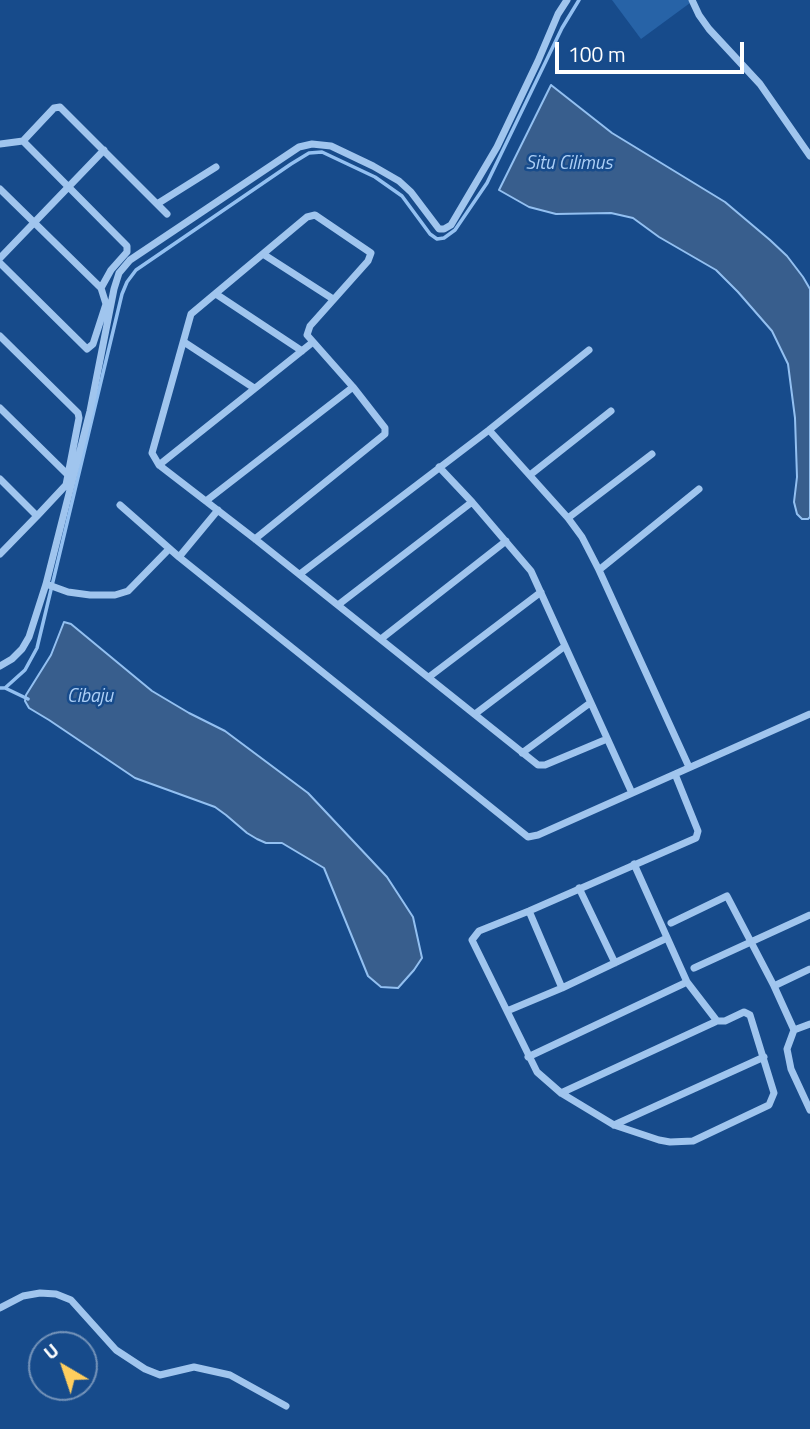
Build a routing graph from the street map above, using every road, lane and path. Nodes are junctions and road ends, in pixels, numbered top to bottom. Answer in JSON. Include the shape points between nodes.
{"nodes":[{"id":1,"x":567,"y":0,"type":"edge"},
{"id":2,"x":692,"y":0,"type":"edge"},
{"id":3,"x":23,"y":141,"type":"junction"},
{"id":4,"x":0,"y":144,"type":"edge"},
{"id":5,"x":104,"y":150,"type":"junction"},
{"id":6,"x":810,"y":156,"type":"edge"},
{"id":7,"x":216,"y":167,"type":"dead end"},
{"id":8,"x":68,"y":187,"type":"junction"},
{"id":9,"x":0,"y":189,"type":"edge"},
{"id":10,"x":157,"y":204,"type":"junction"},
{"id":11,"x":167,"y":214,"type":"dead end"},
{"id":12,"x":34,"y":223,"type":"junction"},
{"id":13,"x":264,"y":254,"type":"junction"},
{"id":14,"x":0,"y":261,"type":"edge"},
{"id":15,"x":101,"y":288,"type":"junction"},
{"id":16,"x":216,"y":294,"type":"junction"},
{"id":17,"x":333,"y":299,"type":"junction"},
{"id":18,"x":0,"y":336,"type":"edge"},
{"id":19,"x":184,"y":342,"type":"junction"},
{"id":20,"x":313,"y":342,"type":"junction"},
{"id":21,"x":589,"y":350,"type":"dead end"},
{"id":22,"x":302,"y":351,"type":"junction"},
{"id":23,"x":353,"y":387,"type":"junction"},
{"id":24,"x":254,"y":388,"type":"junction"},
{"id":25,"x":0,"y":408,"type":"edge"},
{"id":26,"x":611,"y":411,"type":"dead end"},
{"id":27,"x":489,"y":430,"type":"junction"},
{"id":28,"x":652,"y":454,"type":"dead end"},
{"id":29,"x":159,"y":465,"type":"junction"},
{"id":30,"x":439,"y":467,"type":"junction"},
{"id":31,"x":68,"y":475,"type":"junction"},
{"id":32,"x":530,"y":475,"type":"junction"},
{"id":33,"x":0,"y":479,"type":"edge"},
{"id":34,"x":699,"y":489,"type":"dead end"},
{"id":35,"x":206,"y":501,"type":"junction"},
{"id":36,"x":472,"y":502,"type":"junction"},
{"id":37,"x":120,"y":505,"type":"dead end"},
{"id":38,"x":218,"y":510,"type":"junction"},
{"id":39,"x":37,"y":516,"type":"junction"},
{"id":40,"x":568,"y":518,"type":"junction"},
{"id":41,"x":256,"y":539,"type":"junction"},
{"id":42,"x":506,"y":541,"type":"junction"},
{"id":43,"x":169,"y":549,"type":"junction"},
{"id":44,"x":1,"y":552,"type":"edge"},
{"id":45,"x":179,"y":557,"type":"junction"},
{"id":46,"x":599,"y":570,"type":"junction"},
{"id":47,"x":299,"y":574,"type":"junction"},
{"id":48,"x":46,"y":584,"type":"junction"},
{"id":49,"x":541,"y":592,"type":"junction"},
{"id":50,"x":338,"y":605,"type":"junction"},
{"id":51,"x":381,"y":639,"type":"junction"},
{"id":52,"x":565,"y":646,"type":"junction"},
{"id":53,"x":0,"y":666,"type":"edge"},
{"id":54,"x":429,"y":677,"type":"junction"},
{"id":55,"x":590,"y":703,"type":"junction"},
{"id":56,"x":810,"y":713,"type":"edge"},
{"id":57,"x":475,"y":714,"type":"junction"},
{"id":58,"x":607,"y":739,"type":"junction"},
{"id":59,"x":522,"y":753,"type":"junction"},
{"id":60,"x":688,"y":767,"type":"junction"},
{"id":61,"x":675,"y":774,"type":"junction"},
{"id":62,"x":632,"y":793,"type":"junction"},
{"id":63,"x":634,"y":864,"type":"junction"},
{"id":64,"x":579,"y":888,"type":"junction"},
{"id":65,"x":528,"y":911,"type":"junction"},
{"id":66,"x":810,"y":915,"type":"edge"},
{"id":67,"x":671,"y":923,"type":"dead end"},
{"id":68,"x":667,"y":938,"type":"junction"},
{"id":69,"x":750,"y":941,"type":"junction"},
{"id":70,"x":615,"y":963,"type":"junction"},
{"id":71,"x":694,"y":968,"type":"dead end"},
{"id":72,"x":810,"y":969,"type":"edge"},
{"id":73,"x":687,"y":982,"type":"junction"},
{"id":74,"x":774,"y":986,"type":"junction"},
{"id":75,"x":562,"y":988,"type":"junction"},
{"id":76,"x":507,"y":1012,"type":"junction"},
{"id":77,"x":717,"y":1021,"type":"junction"},
{"id":78,"x":810,"y":1024,"type":"edge"},
{"id":79,"x":794,"y":1030,"type":"junction"},
{"id":80,"x":528,"y":1057,"type":"junction"},
{"id":81,"x":764,"y":1057,"type":"junction"},
{"id":82,"x":561,"y":1093,"type":"junction"},
{"id":83,"x":810,"y":1110,"type":"edge"},
{"id":84,"x":614,"y":1125,"type":"junction"},
{"id":85,"x":0,"y":1308,"type":"edge"},
{"id":86,"x":286,"y":1406,"type":"dead end"}],
"edges":[{"from":1,"to":48,"type":"street","via":[[497,147],[451,225],[439,229],[399,181],[331,146],[312,144],[299,147],[130,260],[114,289],[90,411]]},
{"from":2,"to":6,"type":"street","via":[[709,29],[760,84]]},
{"from":3,"to":4,"type":"street"},
{"from":3,"to":5,"type":"street","via":[[60,107]]},
{"from":3,"to":8,"type":"street"},
{"from":5,"to":8,"type":"street"},
{"from":5,"to":10,"type":"street"},
{"from":7,"to":10,"type":"street"},
{"from":8,"to":12,"type":"street"},
{"from":8,"to":15,"type":"street","via":[[127,246]]},
{"from":9,"to":12,"type":"street"},
{"from":10,"to":11,"type":"street"},
{"from":12,"to":14,"type":"street"},
{"from":12,"to":15,"type":"street"},
{"from":13,"to":16,"type":"street"},
{"from":13,"to":17,"type":"street"},
{"from":13,"to":17,"type":"street","via":[[315,215],[370,253],[369,261]]},
{"from":14,"to":15,"type":"street","via":[[87,348],[93,344],[106,304]]},
{"from":16,"to":19,"type":"street","via":[[191,314]]},
{"from":16,"to":22,"type":"street"},
{"from":17,"to":20,"type":"street","via":[[310,326],[307,335]]},
{"from":18,"to":31,"type":"street","via":[[78,414]]},
{"from":19,"to":24,"type":"street"},
{"from":19,"to":29,"type":"street","via":[[152,453]]},
{"from":20,"to":22,"type":"street"},
{"from":20,"to":23,"type":"street"},
{"from":21,"to":27,"type":"street"},
{"from":22,"to":24,"type":"street"},
{"from":23,"to":35,"type":"street"},
{"from":23,"to":41,"type":"street","via":[[385,428],[384,434]]},
{"from":24,"to":29,"type":"street"},
{"from":25,"to":31,"type":"street"},
{"from":26,"to":32,"type":"street"},
{"from":27,"to":30,"type":"street"},
{"from":27,"to":32,"type":"street"},
{"from":28,"to":40,"type":"street"},
{"from":29,"to":35,"type":"street"},
{"from":30,"to":36,"type":"street"},
{"from":30,"to":47,"type":"street"},
{"from":31,"to":39,"type":"street","via":[[66,485]]},
{"from":32,"to":40,"type":"street"},
{"from":33,"to":39,"type":"street"},
{"from":34,"to":46,"type":"street"},
{"from":35,"to":38,"type":"street"},
{"from":36,"to":42,"type":"street"},
{"from":36,"to":50,"type":"street"},
{"from":37,"to":43,"type":"street"},
{"from":38,"to":41,"type":"street"},
{"from":38,"to":45,"type":"street"},
{"from":39,"to":44,"type":"street"},
{"from":40,"to":46,"type":"street"},
{"from":41,"to":47,"type":"street"},
{"from":42,"to":49,"type":"street","via":[[531,571]]},
{"from":42,"to":51,"type":"street"},
{"from":43,"to":45,"type":"street"},
{"from":43,"to":48,"type":"street","via":[[128,591],[115,595],[68,592]]},
{"from":45,"to":62,"type":"street","via":[[528,836]]},
{"from":46,"to":60,"type":"street"},
{"from":47,"to":50,"type":"street"},
{"from":48,"to":53,"type":"street","via":[[29,637],[12,659]]},
{"from":49,"to":52,"type":"street"},
{"from":49,"to":54,"type":"street"},
{"from":50,"to":51,"type":"street"},
{"from":51,"to":54,"type":"street"},
{"from":52,"to":55,"type":"street"},
{"from":52,"to":57,"type":"street"},
{"from":54,"to":57,"type":"street"},
{"from":55,"to":58,"type":"street"},
{"from":55,"to":59,"type":"street"},
{"from":56,"to":60,"type":"street"},
{"from":57,"to":59,"type":"street"},
{"from":58,"to":59,"type":"street","via":[[545,765]]},
{"from":58,"to":62,"type":"street"},
{"from":60,"to":61,"type":"street"},
{"from":61,"to":62,"type":"street"},
{"from":61,"to":63,"type":"street","via":[[698,831],[696,838]]},
{"from":63,"to":64,"type":"street"},
{"from":63,"to":68,"type":"street"},
{"from":64,"to":65,"type":"street"},
{"from":64,"to":70,"type":"street"},
{"from":65,"to":75,"type":"street"},
{"from":65,"to":76,"type":"street","via":[[479,931],[472,940]]},
{"from":66,"to":69,"type":"street"},
{"from":67,"to":69,"type":"street","via":[[727,896]]},
{"from":68,"to":70,"type":"street"},
{"from":68,"to":73,"type":"street"},
{"from":69,"to":71,"type":"street"},
{"from":69,"to":74,"type":"street"},
{"from":70,"to":75,"type":"street"},
{"from":72,"to":74,"type":"street"},
{"from":73,"to":77,"type":"street"},
{"from":73,"to":80,"type":"street"},
{"from":74,"to":79,"type":"street"},
{"from":75,"to":76,"type":"street"},
{"from":76,"to":80,"type":"street"},
{"from":77,"to":81,"type":"street","via":[[744,1012],[750,1015]]},
{"from":77,"to":82,"type":"street"},
{"from":78,"to":79,"type":"street"},
{"from":79,"to":83,"type":"street","via":[[787,1049],[790,1069]]},
{"from":80,"to":82,"type":"street","via":[[537,1072]]},
{"from":81,"to":84,"type":"street"},
{"from":81,"to":84,"type":"street","via":[[774,1093],[769,1105],[693,1141],[670,1142]]},
{"from":82,"to":84,"type":"street"},
{"from":85,"to":86,"type":"street","via":[[23,1296],[56,1294],[72,1300],[116,1350],[145,1369],[160,1375],[194,1367],[230,1375]]}]}
